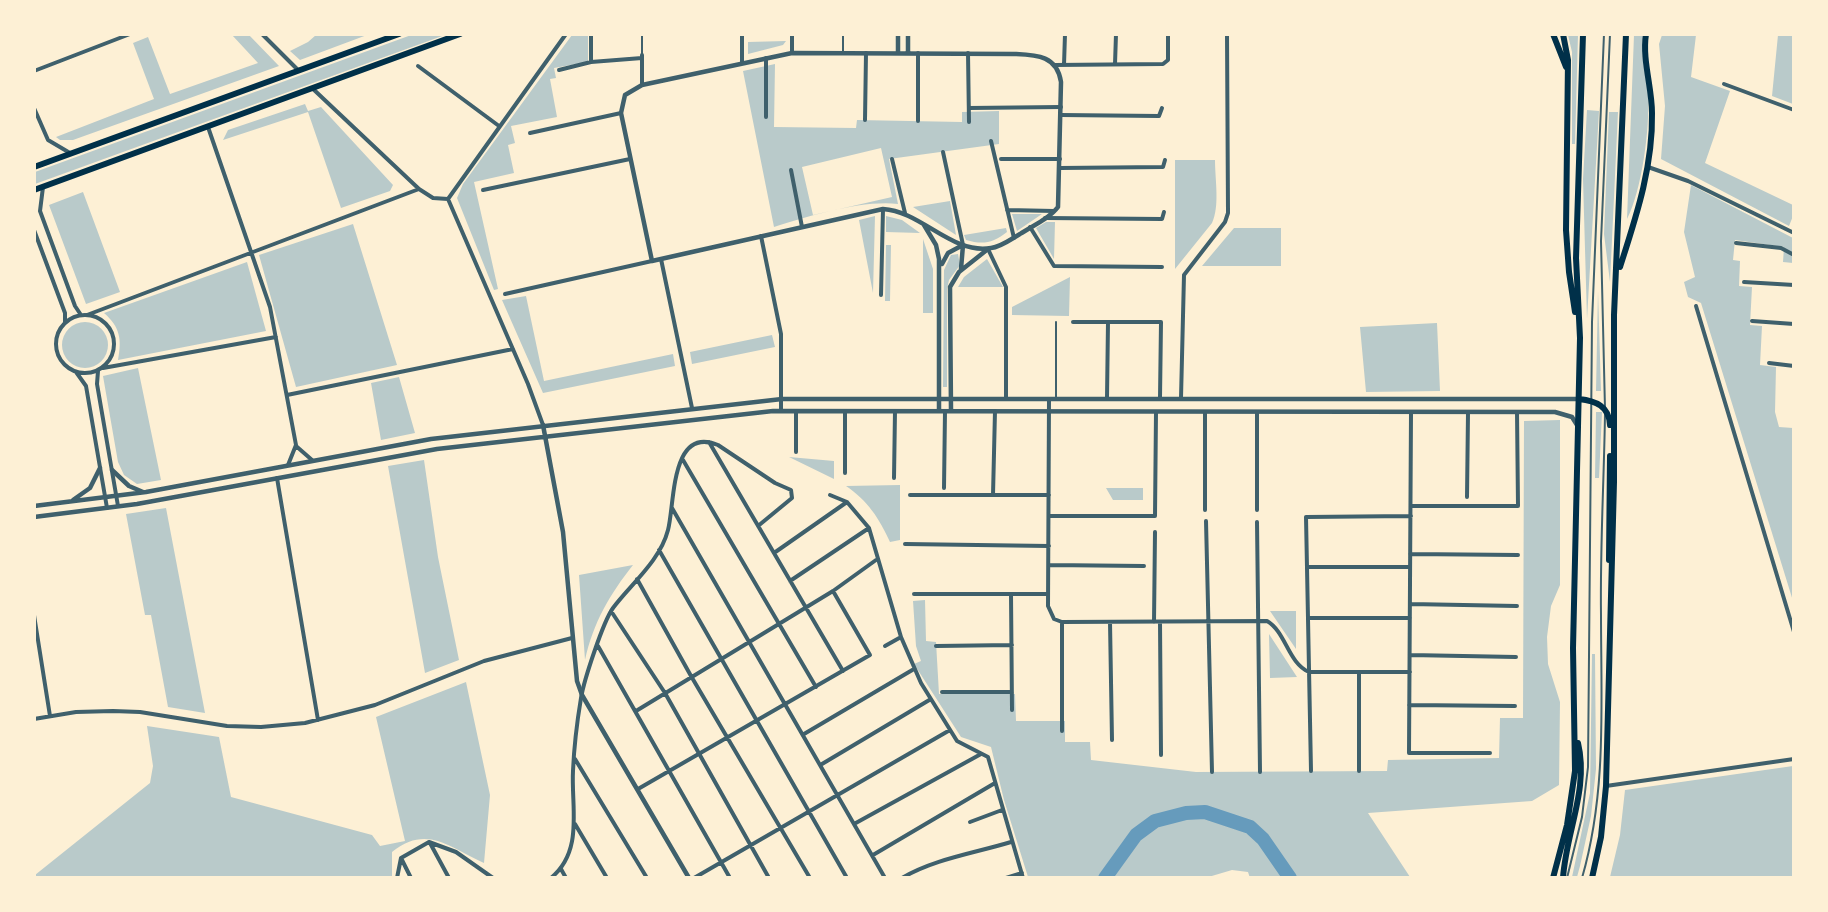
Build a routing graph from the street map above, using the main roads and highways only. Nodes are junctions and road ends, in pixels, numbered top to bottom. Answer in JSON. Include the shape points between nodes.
{"nodes":[{"id":1,"x":399,"y":34,"type":"edge"},
{"id":2,"x":460,"y":34,"type":"edge"},
{"id":3,"x":1553,"y":34,"type":"edge"},
{"id":4,"x":1563,"y":34,"type":"edge"},
{"id":5,"x":1582,"y":34,"type":"edge"},
{"id":6,"x":1626,"y":34,"type":"edge"},
{"id":7,"x":1646,"y":34,"type":"edge"},
{"id":8,"x":1568,"y":76,"type":"junction"},
{"id":9,"x":34,"y":167,"type":"edge"},
{"id":10,"x":34,"y":190,"type":"edge"},
{"id":11,"x":1617,"y":276,"type":"junction"},
{"id":12,"x":1580,"y":338,"type":"junction"},
{"id":13,"x":1579,"y":399,"type":"junction"},
{"id":14,"x":1612,"y":569,"type":"junction"},
{"id":15,"x":1574,"y":727,"type":"junction"},
{"id":16,"x":1553,"y":878,"type":"edge"},
{"id":17,"x":1563,"y":878,"type":"edge"},
{"id":18,"x":1594,"y":878,"type":"edge"}],
"edges":[{"from":1,"to":9,"type":"main road"},
{"from":2,"to":10,"type":"main road"},
{"from":3,"to":8,"type":"main road"},
{"from":4,"to":8,"type":"main road"},
{"from":5,"to":12,"type":"main road","via":[[1576,258]]},
{"from":6,"to":11,"type":"main road"},
{"from":7,"to":11,"type":"main road","via":[[1653,115],[1647,167],[1639,210]]},
{"from":8,"to":12,"type":"main road","via":[[1567,253]]},
{"from":11,"to":14,"type":"main road"},
{"from":12,"to":13,"type":"main road"},
{"from":13,"to":14,"type":"main road","via":[[1605,408],[1610,426],[1608,543]]},
{"from":13,"to":15,"type":"main road"},
{"from":14,"to":18,"type":"main road","via":[[1606,786]]},
{"from":15,"to":16,"type":"main road","via":[[1571,805]]},
{"from":15,"to":17,"type":"main road","via":[[1581,774]]}]}
